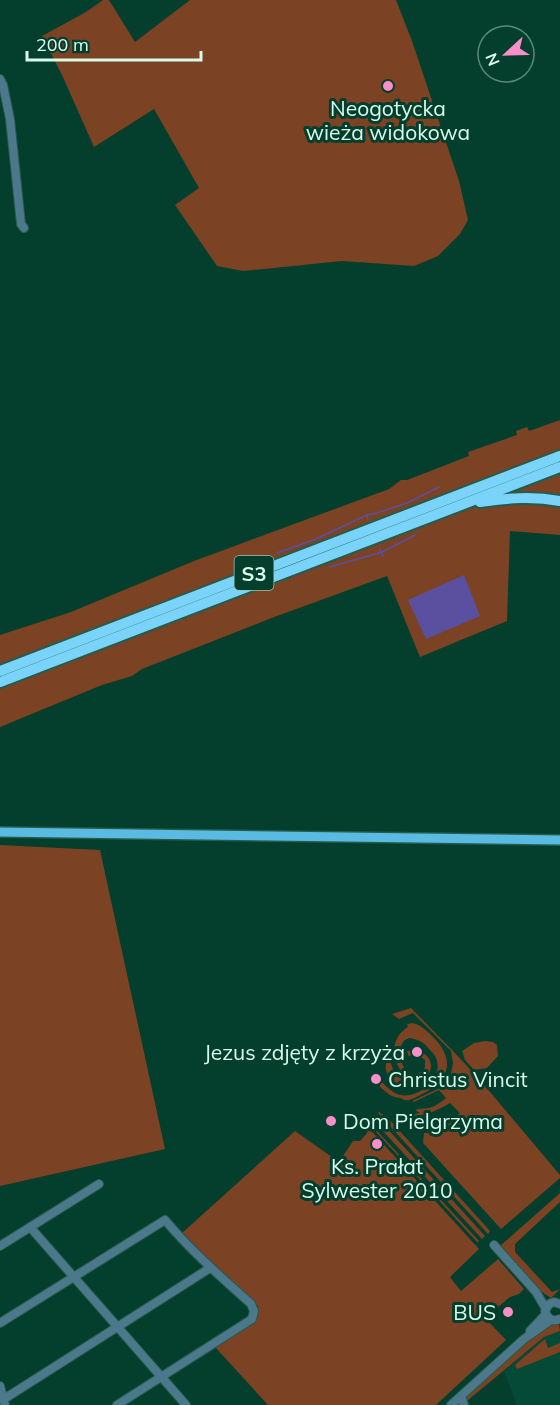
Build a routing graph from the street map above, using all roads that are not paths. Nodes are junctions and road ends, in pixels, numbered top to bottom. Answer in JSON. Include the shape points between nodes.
{"nodes":[{"id":1,"x":0,"y":79,"type":"edge"},
{"id":2,"x":24,"y":228,"type":"dead end"},
{"id":3,"x":560,"y":456,"type":"edge"},
{"id":4,"x":560,"y":467,"type":"edge"},
{"id":5,"x":560,"y":501,"type":"edge"},
{"id":6,"x":459,"y":506,"type":"junction"},
{"id":7,"x":0,"y":671,"type":"edge"},
{"id":8,"x":0,"y":682,"type":"edge"},
{"id":9,"x":0,"y":832,"type":"edge"},
{"id":10,"x":560,"y":840,"type":"edge"},
{"id":11,"x":99,"y":1184,"type":"dead end"},
{"id":12,"x":30,"y":1227,"type":"junction"},
{"id":13,"x":494,"y":1245,"type":"dead end"},
{"id":14,"x":0,"y":1246,"type":"edge"},
{"id":15,"x":210,"y":1268,"type":"junction"},
{"id":16,"x":73,"y":1278,"type":"junction"},
{"id":17,"x":536,"y":1292,"type":"junction"},
{"id":18,"x":557,"y":1302,"type":"edge"},
{"id":19,"x":547,"y":1314,"type":"junction"},
{"id":20,"x":560,"y":1319,"type":"edge"},
{"id":21,"x":0,"y":1323,"type":"edge"},
{"id":22,"x":117,"y":1327,"type":"junction"},
{"id":23,"x":161,"y":1377,"type":"junction"},
{"id":24,"x":0,"y":1386,"type":"edge"},
{"id":25,"x":460,"y":1396,"type":"junction"},
{"id":26,"x":5,"y":1402,"type":"edge"},
{"id":27,"x":117,"y":1405,"type":"edge"},
{"id":28,"x":186,"y":1405,"type":"edge"},
{"id":29,"x":451,"y":1405,"type":"edge"},
{"id":30,"x":464,"y":1405,"type":"edge"}],
"edges":[{"from":1,"to":2,"type":"street","via":[[10,119]]},
{"from":3,"to":7,"type":"highway","number":"S3"},
{"from":4,"to":6,"type":"highway","number":"S3"},
{"from":5,"to":6,"type":"highway","via":[[512,498]]},
{"from":6,"to":8,"type":"highway","number":"S3"},
{"from":9,"to":10,"type":"main road"},
{"from":11,"to":12,"type":"street"},
{"from":12,"to":14,"type":"street"},
{"from":12,"to":16,"type":"street"},
{"from":13,"to":17,"type":"street"},
{"from":15,"to":16,"type":"street","via":[[165,1220]]},
{"from":15,"to":22,"type":"street"},
{"from":15,"to":23,"type":"street","via":[[251,1304],[252,1319]]},
{"from":16,"to":21,"type":"street"},
{"from":16,"to":22,"type":"street"},
{"from":17,"to":18,"type":"street"},
{"from":17,"to":19,"type":"street"},
{"from":18,"to":19,"type":"street","via":[[549,1304]]},
{"from":19,"to":20,"type":"street"},
{"from":19,"to":25,"type":"street"},
{"from":22,"to":23,"type":"street"},
{"from":22,"to":26,"type":"street"},
{"from":23,"to":27,"type":"street"},
{"from":23,"to":28,"type":"street"},
{"from":24,"to":26,"type":"street"},
{"from":25,"to":29,"type":"street"},
{"from":25,"to":30,"type":"street"}]}
